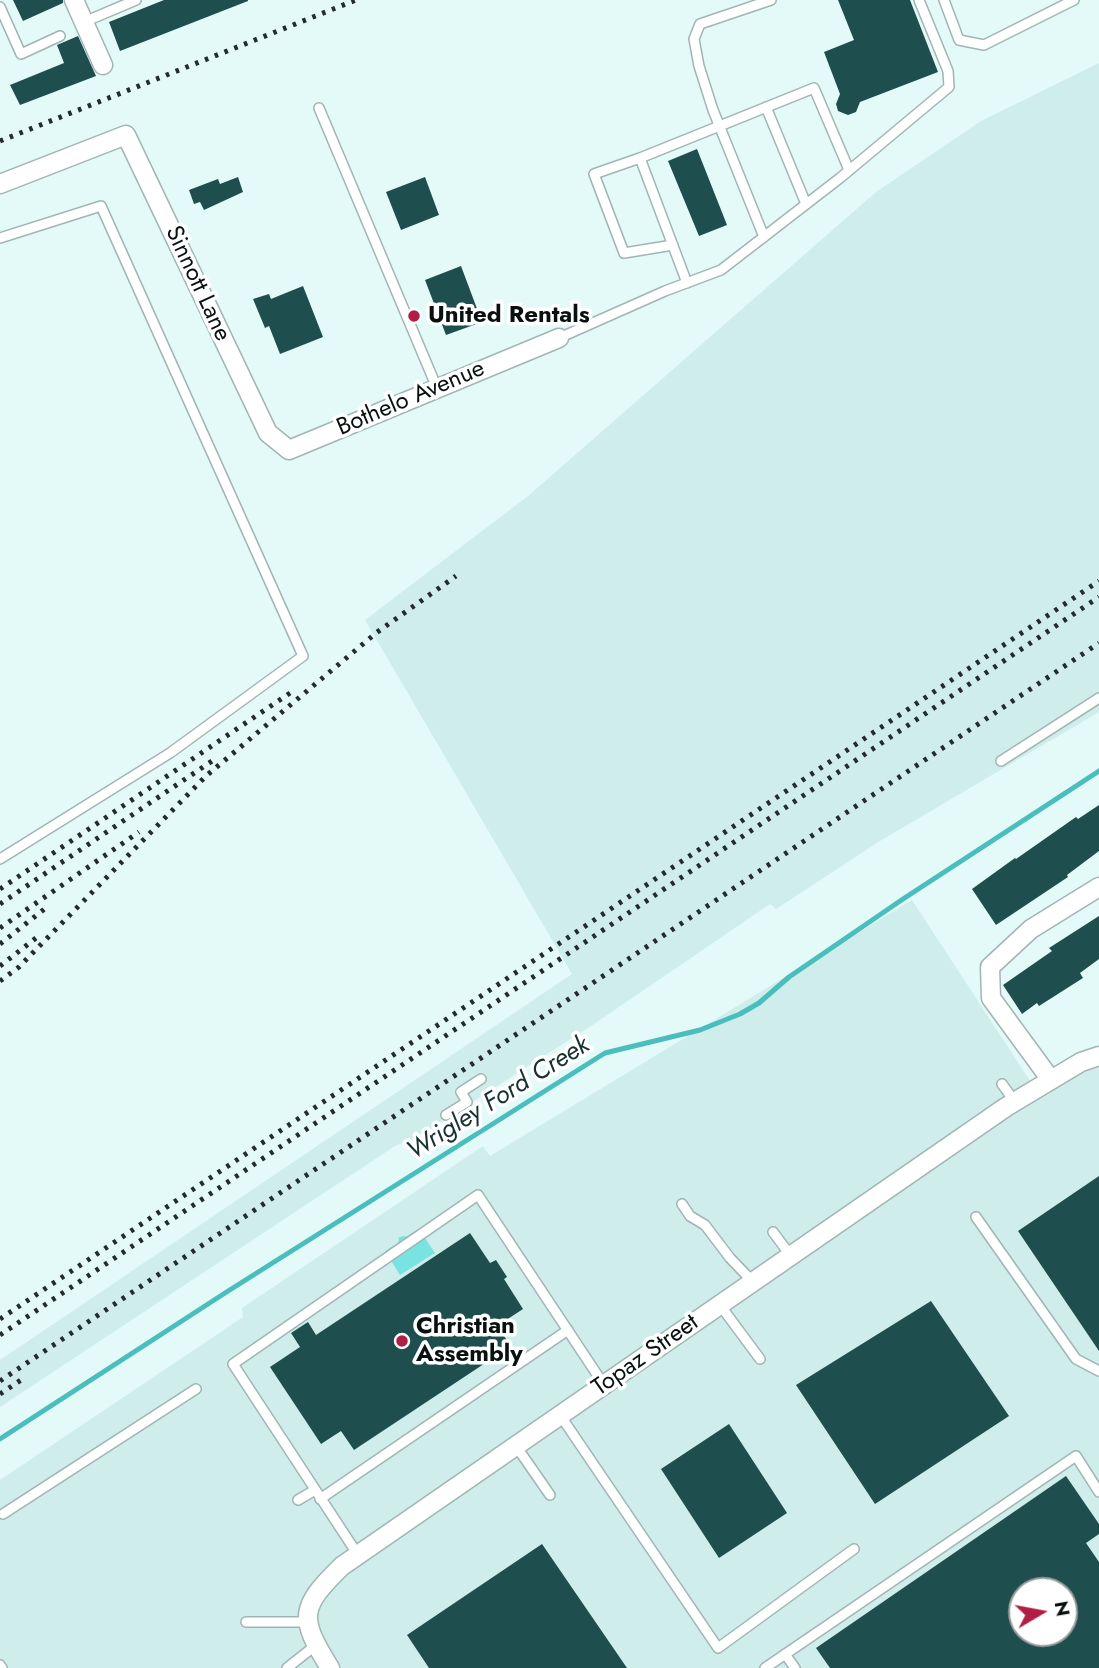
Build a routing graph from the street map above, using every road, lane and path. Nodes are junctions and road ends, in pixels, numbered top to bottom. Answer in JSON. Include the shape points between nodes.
{"nodes":[{"id":1,"x":74,"y":0,"type":"edge"},
{"id":2,"x":136,"y":0,"type":"edge"},
{"id":3,"x":771,"y":0,"type":"edge"},
{"id":4,"x":919,"y":0,"type":"edge"},
{"id":5,"x":944,"y":0,"type":"edge"},
{"id":6,"x":1074,"y":0,"type":"edge"},
{"id":7,"x":0,"y":7,"type":"edge"},
{"id":8,"x":84,"y":22,"type":"junction"},
{"id":9,"x":60,"y":36,"type":"dead end"},
{"id":10,"x":103,"y":65,"type":"dead end"},
{"id":11,"x":766,"y":107,"type":"junction"},
{"id":12,"x":320,"y":108,"type":"dead end"},
{"id":13,"x":719,"y":125,"type":"junction"},
{"id":14,"x":640,"y":158,"type":"junction"},
{"id":15,"x":849,"y":170,"type":"junction"},
{"id":16,"x":0,"y":184,"type":"edge"},
{"id":17,"x":806,"y":204,"type":"junction"},
{"id":18,"x":764,"y":237,"type":"junction"},
{"id":19,"x":0,"y":238,"type":"edge"},
{"id":20,"x":673,"y":245,"type":"junction"},
{"id":21,"x":687,"y":283,"type":"junction"},
{"id":22,"x":559,"y":338,"type":"joint"},
{"id":23,"x":438,"y":388,"type":"junction"},
{"id":24,"x":268,"y":433,"type":"joint"},
{"id":25,"x":1099,"y":698,"type":"edge"},
{"id":26,"x":1000,"y":761,"type":"dead end"},
{"id":27,"x":0,"y":859,"type":"edge"},
{"id":28,"x":1099,"y":887,"type":"edge"},
{"id":29,"x":1099,"y":1056,"type":"edge"},
{"id":30,"x":481,"y":1079,"type":"dead end"},
{"id":31,"x":1051,"y":1080,"type":"junction"},
{"id":32,"x":1002,"y":1084,"type":"dead end"},
{"id":33,"x":1011,"y":1105,"type":"junction"},
{"id":34,"x":446,"y":1115,"type":"dead end"},
{"id":35,"x":682,"y":1204,"type":"dead end"},
{"id":36,"x":976,"y":1217,"type":"dead end"},
{"id":37,"x":773,"y":1232,"type":"dead end"},
{"id":38,"x":791,"y":1256,"type":"junction"},
{"id":39,"x":753,"y":1283,"type":"junction"},
{"id":40,"x":720,"y":1305,"type":"junction"},
{"id":41,"x":568,"y":1330,"type":"junction"},
{"id":42,"x":760,"y":1359,"type":"dead end"},
{"id":43,"x":1099,"y":1371,"type":"edge"},
{"id":44,"x":604,"y":1385,"type":"junction"},
{"id":45,"x":196,"y":1389,"type":"dead end"},
{"id":46,"x":560,"y":1415,"type":"junction"},
{"id":47,"x":516,"y":1446,"type":"junction"},
{"id":48,"x":1099,"y":1492,"type":"edge"},
{"id":49,"x":318,"y":1494,"type":"junction"},
{"id":50,"x":550,"y":1495,"type":"dead end"},
{"id":51,"x":298,"y":1500,"type":"dead end"},
{"id":52,"x":3,"y":1514,"type":"dead end"},
{"id":53,"x":854,"y":1549,"type":"dead end"},
{"id":54,"x":358,"y":1555,"type":"junction"},
{"id":55,"x":246,"y":1622,"type":"dead end"},
{"id":56,"x":308,"y":1622,"type":"junction"},
{"id":57,"x":316,"y":1645,"type":"junction"},
{"id":58,"x":785,"y":1654,"type":"junction"},
{"id":59,"x":287,"y":1668,"type":"edge"},
{"id":60,"x":330,"y":1668,"type":"edge"},
{"id":61,"x":765,"y":1668,"type":"edge"},
{"id":62,"x":795,"y":1668,"type":"edge"}],
"edges":[{"from":1,"to":8,"type":"street"},
{"from":2,"to":8,"type":"lane"},
{"from":3,"to":13,"type":"lane","via":[[700,24],[694,39],[699,66]]},
{"from":4,"to":15,"type":"lane","via":[[948,71],[949,87]]},
{"from":5,"to":6,"type":"lane","via":[[959,40],[984,45]]},
{"from":7,"to":9,"type":"lane","via":[[21,54]]},
{"from":8,"to":10,"type":"street"},
{"from":11,"to":13,"type":"lane"},
{"from":11,"to":15,"type":"lane","via":[[814,88]]},
{"from":11,"to":17,"type":"lane"},
{"from":12,"to":23,"type":"lane"},
{"from":13,"to":14,"type":"lane"},
{"from":13,"to":18,"type":"lane"},
{"from":14,"to":20,"type":"lane"},
{"from":14,"to":20,"type":"lane","via":[[594,174],[624,253]]},
{"from":15,"to":17,"type":"lane"},
{"from":16,"to":24,"type":"street","name":"Sinnott Lane","via":[[126,135]]},
{"from":17,"to":18,"type":"lane"},
{"from":18,"to":21,"type":"lane","via":[[721,270]]},
{"from":19,"to":27,"type":"lane","via":[[101,206],[303,656],[170,753]]},
{"from":20,"to":21,"type":"lane"},
{"from":21,"to":22,"type":"lane"},
{"from":22,"to":23,"type":"street","name":"Bothelo Avenue"},
{"from":23,"to":24,"type":"street","name":"Bothelo Avenue","via":[[289,450]]},
{"from":25,"to":26,"type":"lane"},
{"from":28,"to":31,"type":"street","via":[[1031,929],[990,967],[991,998]]},
{"from":29,"to":31,"type":"street","name":"Topaz Street"},
{"from":30,"to":34,"type":"lane","via":[[461,1092],[467,1102]]},
{"from":31,"to":33,"type":"street","name":"Topaz Street"},
{"from":32,"to":33,"type":"lane"},
{"from":33,"to":38,"type":"street","name":"Topaz Street"},
{"from":35,"to":39,"type":"lane"},
{"from":36,"to":43,"type":"lane","via":[[1076,1359]]},
{"from":37,"to":38,"type":"lane"},
{"from":38,"to":39,"type":"street","name":"Topaz Street"},
{"from":39,"to":40,"type":"street","name":"Topaz Street"},
{"from":40,"to":42,"type":"lane"},
{"from":40,"to":44,"type":"street","name":"Topaz Street"},
{"from":41,"to":44,"type":"lane"},
{"from":41,"to":49,"type":"lane"},
{"from":41,"to":49,"type":"lane","via":[[478,1195],[233,1364]]},
{"from":44,"to":46,"type":"street","name":"Topaz Street"},
{"from":45,"to":52,"type":"lane"},
{"from":46,"to":47,"type":"street","name":"Topaz Street"},
{"from":46,"to":53,"type":"lane","via":[[718,1648]]},
{"from":47,"to":50,"type":"lane"},
{"from":47,"to":54,"type":"street","name":"Topaz Street"},
{"from":48,"to":58,"type":"lane","via":[[1076,1456]]},
{"from":49,"to":51,"type":"lane"},
{"from":49,"to":54,"type":"lane"},
{"from":54,"to":56,"type":"street","name":"Topaz Street","via":[[320,1588],[309,1604]]},
{"from":55,"to":56,"type":"lane"},
{"from":56,"to":57,"type":"street"},
{"from":57,"to":59,"type":"lane"},
{"from":57,"to":60,"type":"street"},
{"from":58,"to":61,"type":"lane"},
{"from":58,"to":62,"type":"lane"}]}
